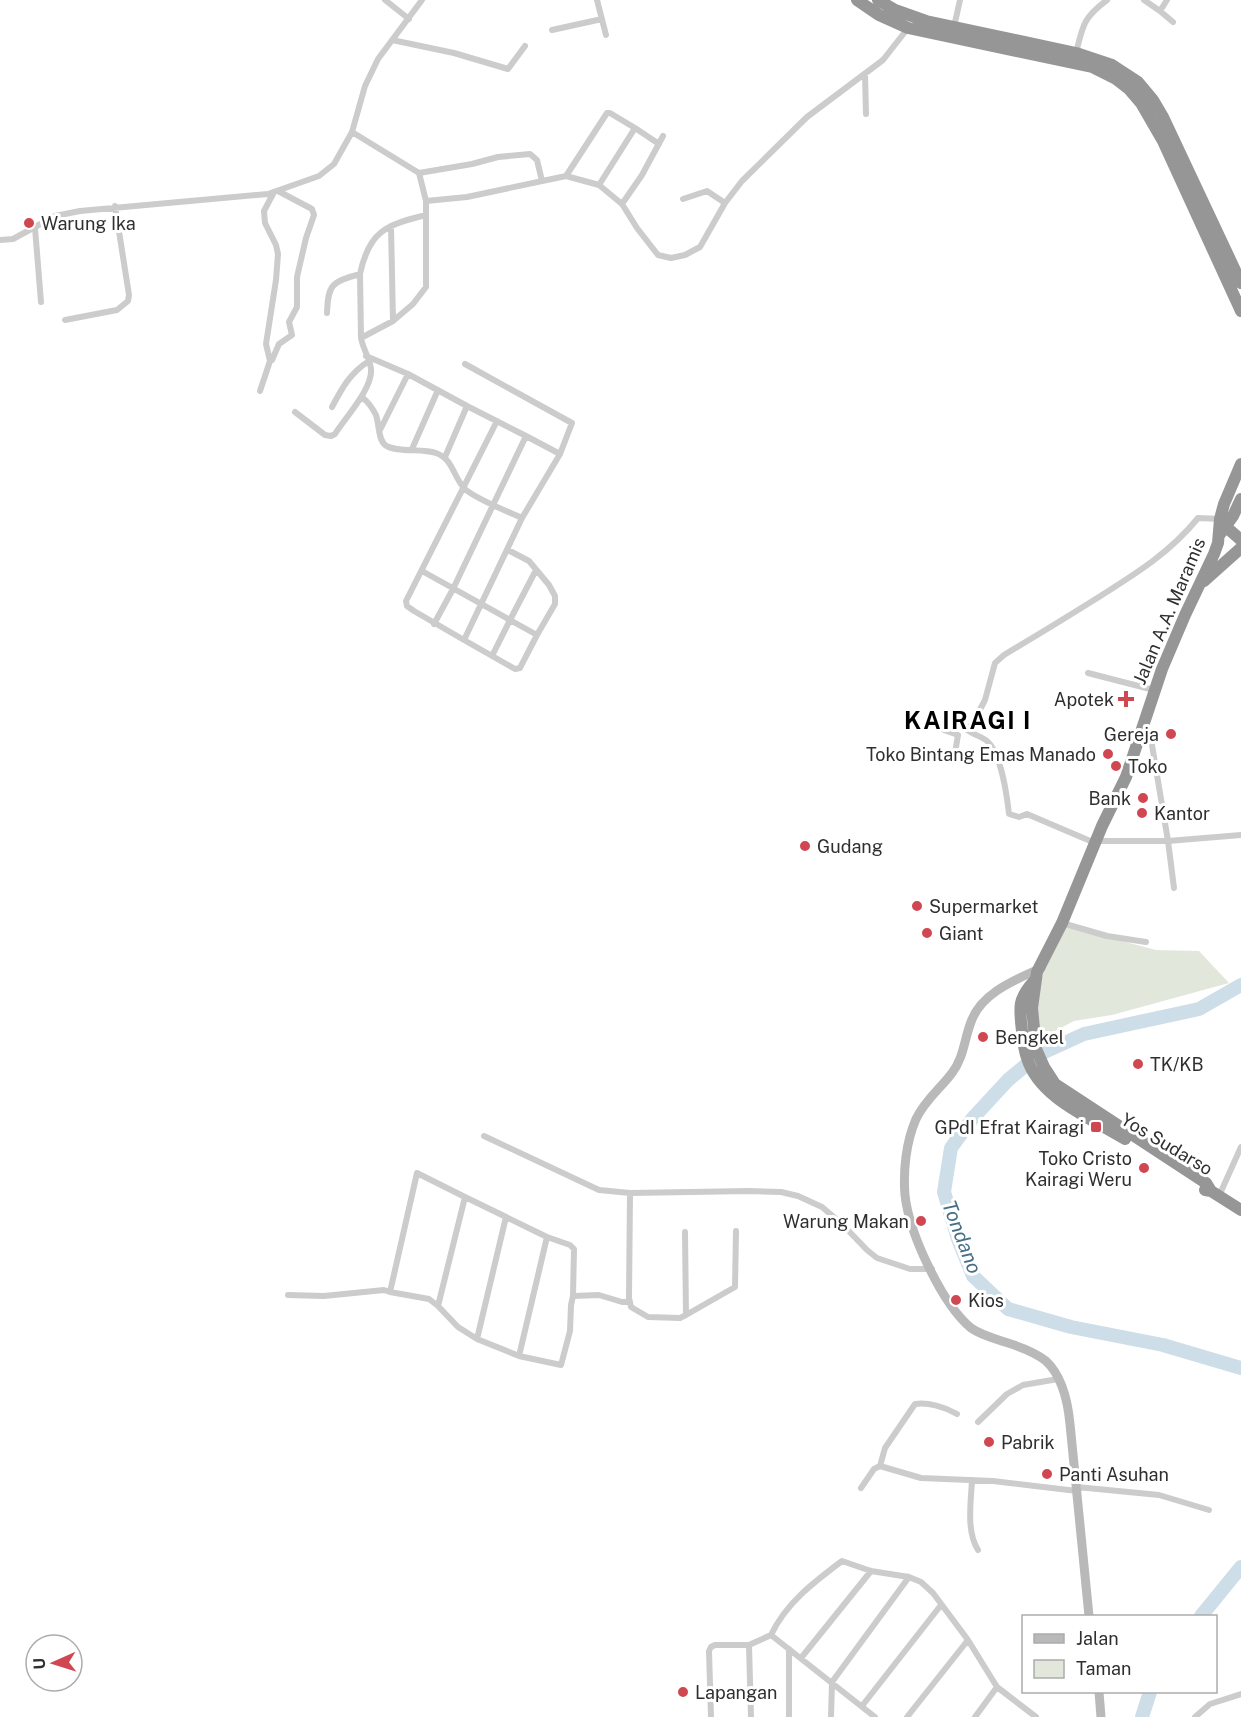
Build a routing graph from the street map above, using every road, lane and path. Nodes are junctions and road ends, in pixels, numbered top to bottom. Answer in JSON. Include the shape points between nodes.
{"nodes":[{"id":1,"x":385,"y":0,"type":"edge"},
{"id":2,"x":422,"y":0,"type":"edge"},
{"id":3,"x":597,"y":0,"type":"edge"},
{"id":4,"x":857,"y":0,"type":"edge"},
{"id":5,"x":878,"y":0,"type":"edge"},
{"id":6,"x":960,"y":0,"type":"edge"},
{"id":7,"x":1107,"y":0,"type":"edge"},
{"id":8,"x":1144,"y":0,"type":"edge"},
{"id":9,"x":1167,"y":0,"type":"edge"},
{"id":10,"x":1160,"y":11,"type":"junction"},
{"id":11,"x":409,"y":18,"type":"junction"},
{"id":12,"x":602,"y":19,"type":"junction"},
{"id":13,"x":1173,"y":22,"type":"dead end"},
{"id":14,"x":954,"y":27,"type":"junction"},
{"id":15,"x":908,"y":28,"type":"junction"},
{"id":16,"x":552,"y":30,"type":"dead end"},
{"id":17,"x":606,"y":35,"type":"dead end"},
{"id":18,"x":392,"y":40,"type":"junction"},
{"id":19,"x":525,"y":46,"type":"dead end"},
{"id":20,"x":1076,"y":53,"type":"junction"},
{"id":21,"x":865,"y":74,"type":"junction"},
{"id":22,"x":866,"y":114,"type":"dead end"},
{"id":23,"x":635,"y":128,"type":"junction"},
{"id":24,"x":352,"y":132,"type":"junction"},
{"id":25,"x":663,"y":136,"type":"dead end"},
{"id":26,"x":659,"y":144,"type":"junction"},
{"id":27,"x":419,"y":172,"type":"junction"},
{"id":28,"x":566,"y":176,"type":"junction"},
{"id":29,"x":542,"y":181,"type":"junction"},
{"id":30,"x":598,"y":185,"type":"junction"},
{"id":31,"x":276,"y":192,"type":"junction"},
{"id":32,"x":683,"y":199,"type":"dead end"},
{"id":33,"x":426,"y":201,"type":"junction"},
{"id":34,"x":725,"y":203,"type":"junction"},
{"id":35,"x":622,"y":204,"type":"junction"},
{"id":36,"x":115,"y":206,"type":"junction"},
{"id":37,"x":426,"y":215,"type":"junction"},
{"id":38,"x":391,"y":226,"type":"junction"},
{"id":39,"x":35,"y":228,"type":"junction"},
{"id":40,"x":0,"y":240,"type":"edge"},
{"id":41,"x":360,"y":274,"type":"junction"},
{"id":42,"x":1238,"y":286,"type":"edge"},
{"id":43,"x":41,"y":302,"type":"dead end"},
{"id":44,"x":1241,"y":311,"type":"edge"},
{"id":45,"x":327,"y":313,"type":"dead end"},
{"id":46,"x":65,"y":320,"type":"dead end"},
{"id":47,"x":393,"y":321,"type":"junction"},
{"id":48,"x":361,"y":338,"type":"junction"},
{"id":49,"x":367,"y":358,"type":"junction"},
{"id":50,"x":270,"y":361,"type":"junction"},
{"id":51,"x":465,"y":364,"type":"dead end"},
{"id":52,"x":408,"y":374,"type":"junction"},
{"id":53,"x":438,"y":390,"type":"junction"},
{"id":54,"x":260,"y":391,"type":"dead end"},
{"id":55,"x":362,"y":397,"type":"junction"},
{"id":56,"x":467,"y":406,"type":"junction"},
{"id":57,"x":332,"y":407,"type":"dead end"},
{"id":58,"x":295,"y":412,"type":"dead end"},
{"id":59,"x":497,"y":421,"type":"junction"},
{"id":60,"x":380,"y":430,"type":"junction"},
{"id":61,"x":526,"y":436,"type":"junction"},
{"id":62,"x":412,"y":449,"type":"junction"},
{"id":63,"x":560,"y":454,"type":"junction"},
{"id":64,"x":445,"y":457,"type":"junction"},
{"id":65,"x":1241,"y":464,"type":"edge"},
{"id":66,"x":464,"y":488,"type":"junction"},
{"id":67,"x":1241,"y":499,"type":"edge"},
{"id":68,"x":493,"y":505,"type":"junction"},
{"id":69,"x":522,"y":518,"type":"junction"},
{"id":70,"x":1225,"y":524,"type":"junction"},
{"id":71,"x":1241,"y":540,"type":"edge"},
{"id":72,"x":1241,"y":548,"type":"edge"},
{"id":73,"x":508,"y":550,"type":"junction"},
{"id":74,"x":536,"y":570,"type":"junction"},
{"id":75,"x":422,"y":571,"type":"junction"},
{"id":76,"x":1201,"y":583,"type":"junction"},
{"id":77,"x":453,"y":589,"type":"junction"},
{"id":78,"x":482,"y":605,"type":"junction"},
{"id":79,"x":510,"y":620,"type":"junction"},
{"id":80,"x":434,"y":624,"type":"junction"},
{"id":81,"x":537,"y":635,"type":"junction"},
{"id":82,"x":464,"y":640,"type":"junction"},
{"id":83,"x":492,"y":656,"type":"junction"},
{"id":84,"x":1088,"y":673,"type":"dead end"},
{"id":85,"x":1155,"y":690,"type":"junction"},
{"id":86,"x":935,"y":720,"type":"dead end"},
{"id":87,"x":1144,"y":725,"type":"junction"},
{"id":88,"x":966,"y":729,"type":"junction"},
{"id":89,"x":958,"y":735,"type":"junction"},
{"id":90,"x":955,"y":753,"type":"dead end"},
{"id":91,"x":1241,"y":835,"type":"edge"},
{"id":92,"x":1168,"y":841,"type":"junction"},
{"id":93,"x":1096,"y":842,"type":"junction"},
{"id":94,"x":1174,"y":888,"type":"dead end"},
{"id":95,"x":1062,"y":923,"type":"junction"},
{"id":96,"x":1146,"y":942,"type":"dead end"},
{"id":97,"x":1038,"y":974,"type":"junction"},
{"id":98,"x":484,"y":1136,"type":"dead end"},
{"id":99,"x":1241,"y":1147,"type":"edge"},
{"id":100,"x":630,"y":1193,"type":"junction"},
{"id":101,"x":1215,"y":1194,"type":"junction"},
{"id":102,"x":465,"y":1197,"type":"junction"},
{"id":103,"x":1241,"y":1210,"type":"edge"},
{"id":104,"x":506,"y":1217,"type":"junction"},
{"id":105,"x":736,"y":1231,"type":"dead end"},
{"id":106,"x":685,"y":1232,"type":"dead end"},
{"id":107,"x":547,"y":1237,"type":"junction"},
{"id":108,"x":932,"y":1269,"type":"junction"},
{"id":109,"x":390,"y":1292,"type":"junction"},
{"id":110,"x":288,"y":1295,"type":"dead end"},
{"id":111,"x":573,"y":1296,"type":"junction"},
{"id":112,"x":630,"y":1302,"type":"junction"},
{"id":113,"x":438,"y":1306,"type":"junction"},
{"id":114,"x":686,"y":1315,"type":"junction"},
{"id":115,"x":477,"y":1339,"type":"junction"},
{"id":116,"x":519,"y":1356,"type":"junction"},
{"id":117,"x":1058,"y":1379,"type":"junction"},
{"id":118,"x":957,"y":1414,"type":"dead end"},
{"id":119,"x":978,"y":1422,"type":"dead end"},
{"id":120,"x":880,"y":1466,"type":"junction"},
{"id":121,"x":972,"y":1480,"type":"junction"},
{"id":122,"x":861,"y":1488,"type":"dead end"},
{"id":123,"x":1077,"y":1489,"type":"junction"},
{"id":124,"x":1209,"y":1510,"type":"dead end"},
{"id":125,"x":978,"y":1550,"type":"dead end"},
{"id":126,"x":871,"y":1571,"type":"junction"},
{"id":127,"x":909,"y":1577,"type":"junction"},
{"id":128,"x":941,"y":1605,"type":"junction"},
{"id":129,"x":1089,"y":1615,"type":"edge"},
{"id":130,"x":771,"y":1635,"type":"junction"},
{"id":131,"x":968,"y":1640,"type":"junction"},
{"id":132,"x":749,"y":1645,"type":"junction"},
{"id":133,"x":789,"y":1649,"type":"junction"},
{"id":134,"x":801,"y":1658,"type":"junction"},
{"id":135,"x":832,"y":1682,"type":"junction"},
{"id":136,"x":997,"y":1688,"type":"junction"},
{"id":137,"x":1098,"y":1693,"type":"edge"},
{"id":138,"x":1241,"y":1694,"type":"edge"},
{"id":139,"x":862,"y":1706,"type":"junction"},
{"id":140,"x":871,"y":1716,"type":"edge"},
{"id":141,"x":711,"y":1717,"type":"edge"},
{"id":142,"x":751,"y":1717,"type":"edge"},
{"id":143,"x":789,"y":1717,"type":"edge"},
{"id":144,"x":831,"y":1717,"type":"edge"},
{"id":145,"x":907,"y":1717,"type":"edge"},
{"id":146,"x":975,"y":1717,"type":"edge"},
{"id":147,"x":1036,"y":1717,"type":"edge"},
{"id":148,"x":1101,"y":1717,"type":"edge"},
{"id":149,"x":1195,"y":1717,"type":"edge"}],
"edges":[{"from":1,"to":11,"type":"street"},
{"from":2,"to":11,"type":"street"},
{"from":3,"to":12,"type":"street"},
{"from":4,"to":15,"type":"highway"},
{"from":5,"to":14,"type":"highway","via":[[895,10]]},
{"from":6,"to":14,"type":"street"},
{"from":7,"to":20,"type":"street","via":[[1083,24]]},
{"from":8,"to":10,"type":"street"},
{"from":9,"to":10,"type":"street"},
{"from":10,"to":13,"type":"street"},
{"from":11,"to":18,"type":"street"},
{"from":12,"to":16,"type":"street"},
{"from":12,"to":17,"type":"street"},
{"from":14,"to":20,"type":"highway"},
{"from":15,"to":21,"type":"street","via":[[883,60]]},
{"from":15,"to":42,"type":"highway","via":[[1092,67],[1122,84],[1141,103],[1164,141]]},
{"from":18,"to":19,"type":"street","via":[[508,69]]},
{"from":18,"to":24,"type":"street","via":[[368,77]]},
{"from":20,"to":42,"type":"highway","via":[[1119,69],[1138,82],[1153,100]]},
{"from":21,"to":22,"type":"street"},
{"from":21,"to":34,"type":"street","via":[[807,117]]},
{"from":23,"to":26,"type":"street"},
{"from":23,"to":28,"type":"street","via":[[607,113]]},
{"from":23,"to":30,"type":"street"},
{"from":24,"to":27,"type":"street"},
{"from":24,"to":31,"type":"street","via":[[328,171]]},
{"from":25,"to":26,"type":"street"},
{"from":26,"to":35,"type":"street"},
{"from":27,"to":29,"type":"street","via":[[530,154],[537,160]]},
{"from":27,"to":33,"type":"street"},
{"from":28,"to":29,"type":"street"},
{"from":28,"to":30,"type":"street"},
{"from":29,"to":33,"type":"street","via":[[467,197]]},
{"from":30,"to":35,"type":"street"},
{"from":31,"to":36,"type":"street"},
{"from":31,"to":50,"type":"street","via":[[264,211],[278,254],[266,344]]},
{"from":31,"to":50,"type":"street","via":[[312,209],[314,215],[297,277],[297,307],[289,322],[292,335],[279,344]]},
{"from":32,"to":34,"type":"street","via":[[707,191]]},
{"from":33,"to":37,"type":"street"},
{"from":34,"to":35,"type":"street","via":[[700,247],[672,258],[658,255]]},
{"from":36,"to":39,"type":"street","via":[[55,216]]},
{"from":36,"to":46,"type":"street","via":[[128,301],[110,312]]},
{"from":37,"to":38,"type":"street"},
{"from":37,"to":47,"type":"street","via":[[426,287]]},
{"from":38,"to":41,"type":"street","via":[[373,238]]},
{"from":38,"to":47,"type":"street"},
{"from":39,"to":40,"type":"street","via":[[13,239]]},
{"from":39,"to":43,"type":"street"},
{"from":41,"to":45,"type":"street","via":[[330,288]]},
{"from":41,"to":48,"type":"street"},
{"from":42,"to":44,"type":"highway"},
{"from":47,"to":48,"type":"street"},
{"from":48,"to":49,"type":"street"},
{"from":49,"to":52,"type":"street"},
{"from":49,"to":55,"type":"street","via":[[371,376]]},
{"from":49,"to":57,"type":"street","via":[[346,381]]},
{"from":50,"to":54,"type":"street"},
{"from":51,"to":63,"type":"street","via":[[573,423]]},
{"from":52,"to":53,"type":"street"},
{"from":52,"to":60,"type":"street"},
{"from":53,"to":56,"type":"street"},
{"from":53,"to":62,"type":"street"},
{"from":55,"to":58,"type":"street","via":[[333,436],[325,435]]},
{"from":55,"to":60,"type":"street","via":[[373,409]]},
{"from":56,"to":59,"type":"street"},
{"from":56,"to":64,"type":"street"},
{"from":59,"to":61,"type":"street"},
{"from":59,"to":66,"type":"street"},
{"from":60,"to":62,"type":"street","via":[[381,440],[388,447]]},
{"from":61,"to":63,"type":"street"},
{"from":61,"to":68,"type":"street"},
{"from":62,"to":64,"type":"street"},
{"from":63,"to":69,"type":"street"},
{"from":64,"to":66,"type":"street"},
{"from":65,"to":70,"type":"highway","name":"Jalan A.A. Maramis"},
{"from":66,"to":68,"type":"street"},
{"from":66,"to":75,"type":"street"},
{"from":67,"to":70,"type":"highway"},
{"from":68,"to":69,"type":"street"},
{"from":68,"to":77,"type":"street"},
{"from":69,"to":73,"type":"street"},
{"from":70,"to":71,"type":"highway"},
{"from":70,"to":76,"type":"highway","name":"Jalan A.A. Maramis"},
{"from":70,"to":88,"type":"street","via":[[1198,518],[1154,562],[1004,655],[995,663],[985,700]]},
{"from":72,"to":76,"type":"highway"},
{"from":73,"to":74,"type":"street","via":[[526,559]]},
{"from":73,"to":78,"type":"street"},
{"from":74,"to":79,"type":"street"},
{"from":74,"to":81,"type":"street","via":[[556,600]]},
{"from":75,"to":77,"type":"street"},
{"from":75,"to":80,"type":"street","via":[[406,603]]},
{"from":76,"to":85,"type":"highway","name":"Jalan A.A. Maramis"},
{"from":77,"to":78,"type":"street"},
{"from":77,"to":80,"type":"street"},
{"from":78,"to":79,"type":"street"},
{"from":78,"to":82,"type":"street"},
{"from":79,"to":81,"type":"street"},
{"from":79,"to":83,"type":"street"},
{"from":80,"to":82,"type":"street"},
{"from":81,"to":83,"type":"street","via":[[520,668]]},
{"from":82,"to":83,"type":"street"},
{"from":84,"to":85,"type":"street"},
{"from":85,"to":87,"type":"highway","name":"Jalan A.A. Maramis"},
{"from":86,"to":89,"type":"street","via":[[944,730]]},
{"from":87,"to":92,"type":"street","via":[[1152,745]]},
{"from":87,"to":93,"type":"highway","name":"Jalan A.A. Maramis","via":[[1126,777]]},
{"from":88,"to":89,"type":"street"},
{"from":88,"to":93,"type":"street","via":[[989,743],[996,755],[1010,814],[1027,814]]},
{"from":89,"to":90,"type":"street"},
{"from":91,"to":92,"type":"street"},
{"from":92,"to":93,"type":"street"},
{"from":92,"to":94,"type":"street"},
{"from":93,"to":95,"type":"highway","name":"Jalan A.A. Maramis"},
{"from":95,"to":96,"type":"street"},
{"from":95,"to":97,"type":"highway","name":"Jalan A.A. Maramis"},
{"from":97,"to":101,"type":"highway","name":"Yos Sudarso","via":[[1026,1020],[1043,1079],[1206,1183]]},
{"from":97,"to":108,"type":"main road","via":[[987,998],[974,1014],[959,1064],[916,1119],[909,1139],[905,1194],[908,1212]]},
{"from":98,"to":100,"type":"street","via":[[599,1190]]},
{"from":99,"to":101,"type":"street"},
{"from":100,"to":108,"type":"street","via":[[749,1191],[798,1196],[822,1207],[878,1258],[910,1269]]},
{"from":100,"to":112,"type":"street"},
{"from":101,"to":103,"type":"highway","name":"Yos Sudarso"},
{"from":102,"to":104,"type":"street"},
{"from":102,"to":109,"type":"street","via":[[417,1173]]},
{"from":102,"to":113,"type":"street"},
{"from":104,"to":107,"type":"street"},
{"from":104,"to":115,"type":"street"},
{"from":105,"to":114,"type":"street","via":[[735,1287]]},
{"from":106,"to":114,"type":"street"},
{"from":107,"to":111,"type":"street","via":[[573,1249]]},
{"from":107,"to":116,"type":"street"},
{"from":108,"to":117,"type":"main road","via":[[943,1296],[969,1326],[979,1334],[1008,1342],[1046,1362]]},
{"from":109,"to":110,"type":"street"},
{"from":109,"to":113,"type":"street","via":[[429,1299]]},
{"from":111,"to":112,"type":"street","via":[[598,1295]]},
{"from":111,"to":116,"type":"street","via":[[570,1331],[561,1365]]},
{"from":112,"to":114,"type":"street","via":[[631,1307],[648,1317]]},
{"from":113,"to":115,"type":"street","via":[[458,1327]]},
{"from":115,"to":116,"type":"street"},
{"from":117,"to":119,"type":"street","via":[[1023,1385],[1007,1394]]},
{"from":117,"to":123,"type":"main road","via":[[1069,1411]]},
{"from":118,"to":120,"type":"street","via":[[949,1409],[915,1404],[885,1448]]},
{"from":120,"to":121,"type":"street","via":[[921,1478]]},
{"from":120,"to":122,"type":"street"},
{"from":121,"to":123,"type":"street"},
{"from":121,"to":125,"type":"street","via":[[971,1525]]},
{"from":123,"to":124,"type":"street","via":[[1159,1495]]},
{"from":123,"to":129,"type":"main road"},
{"from":126,"to":127,"type":"street"},
{"from":126,"to":130,"type":"street","via":[[842,1561],[805,1589],[776,1623]]},
{"from":126,"to":134,"type":"street"},
{"from":127,"to":128,"type":"street","via":[[921,1582]]},
{"from":127,"to":135,"type":"street"},
{"from":128,"to":131,"type":"street"},
{"from":128,"to":139,"type":"street"},
{"from":130,"to":132,"type":"street"},
{"from":130,"to":133,"type":"street"},
{"from":131,"to":136,"type":"street"},
{"from":131,"to":145,"type":"street"},
{"from":132,"to":141,"type":"street","via":[[711,1647]]},
{"from":132,"to":142,"type":"street"},
{"from":133,"to":134,"type":"street"},
{"from":133,"to":143,"type":"street"},
{"from":134,"to":135,"type":"street"},
{"from":135,"to":139,"type":"street"},
{"from":135,"to":144,"type":"street"},
{"from":136,"to":146,"type":"street"},
{"from":136,"to":147,"type":"street"},
{"from":137,"to":148,"type":"main road"},
{"from":138,"to":149,"type":"street","via":[[1210,1704]]},
{"from":139,"to":140,"type":"street"}]}
